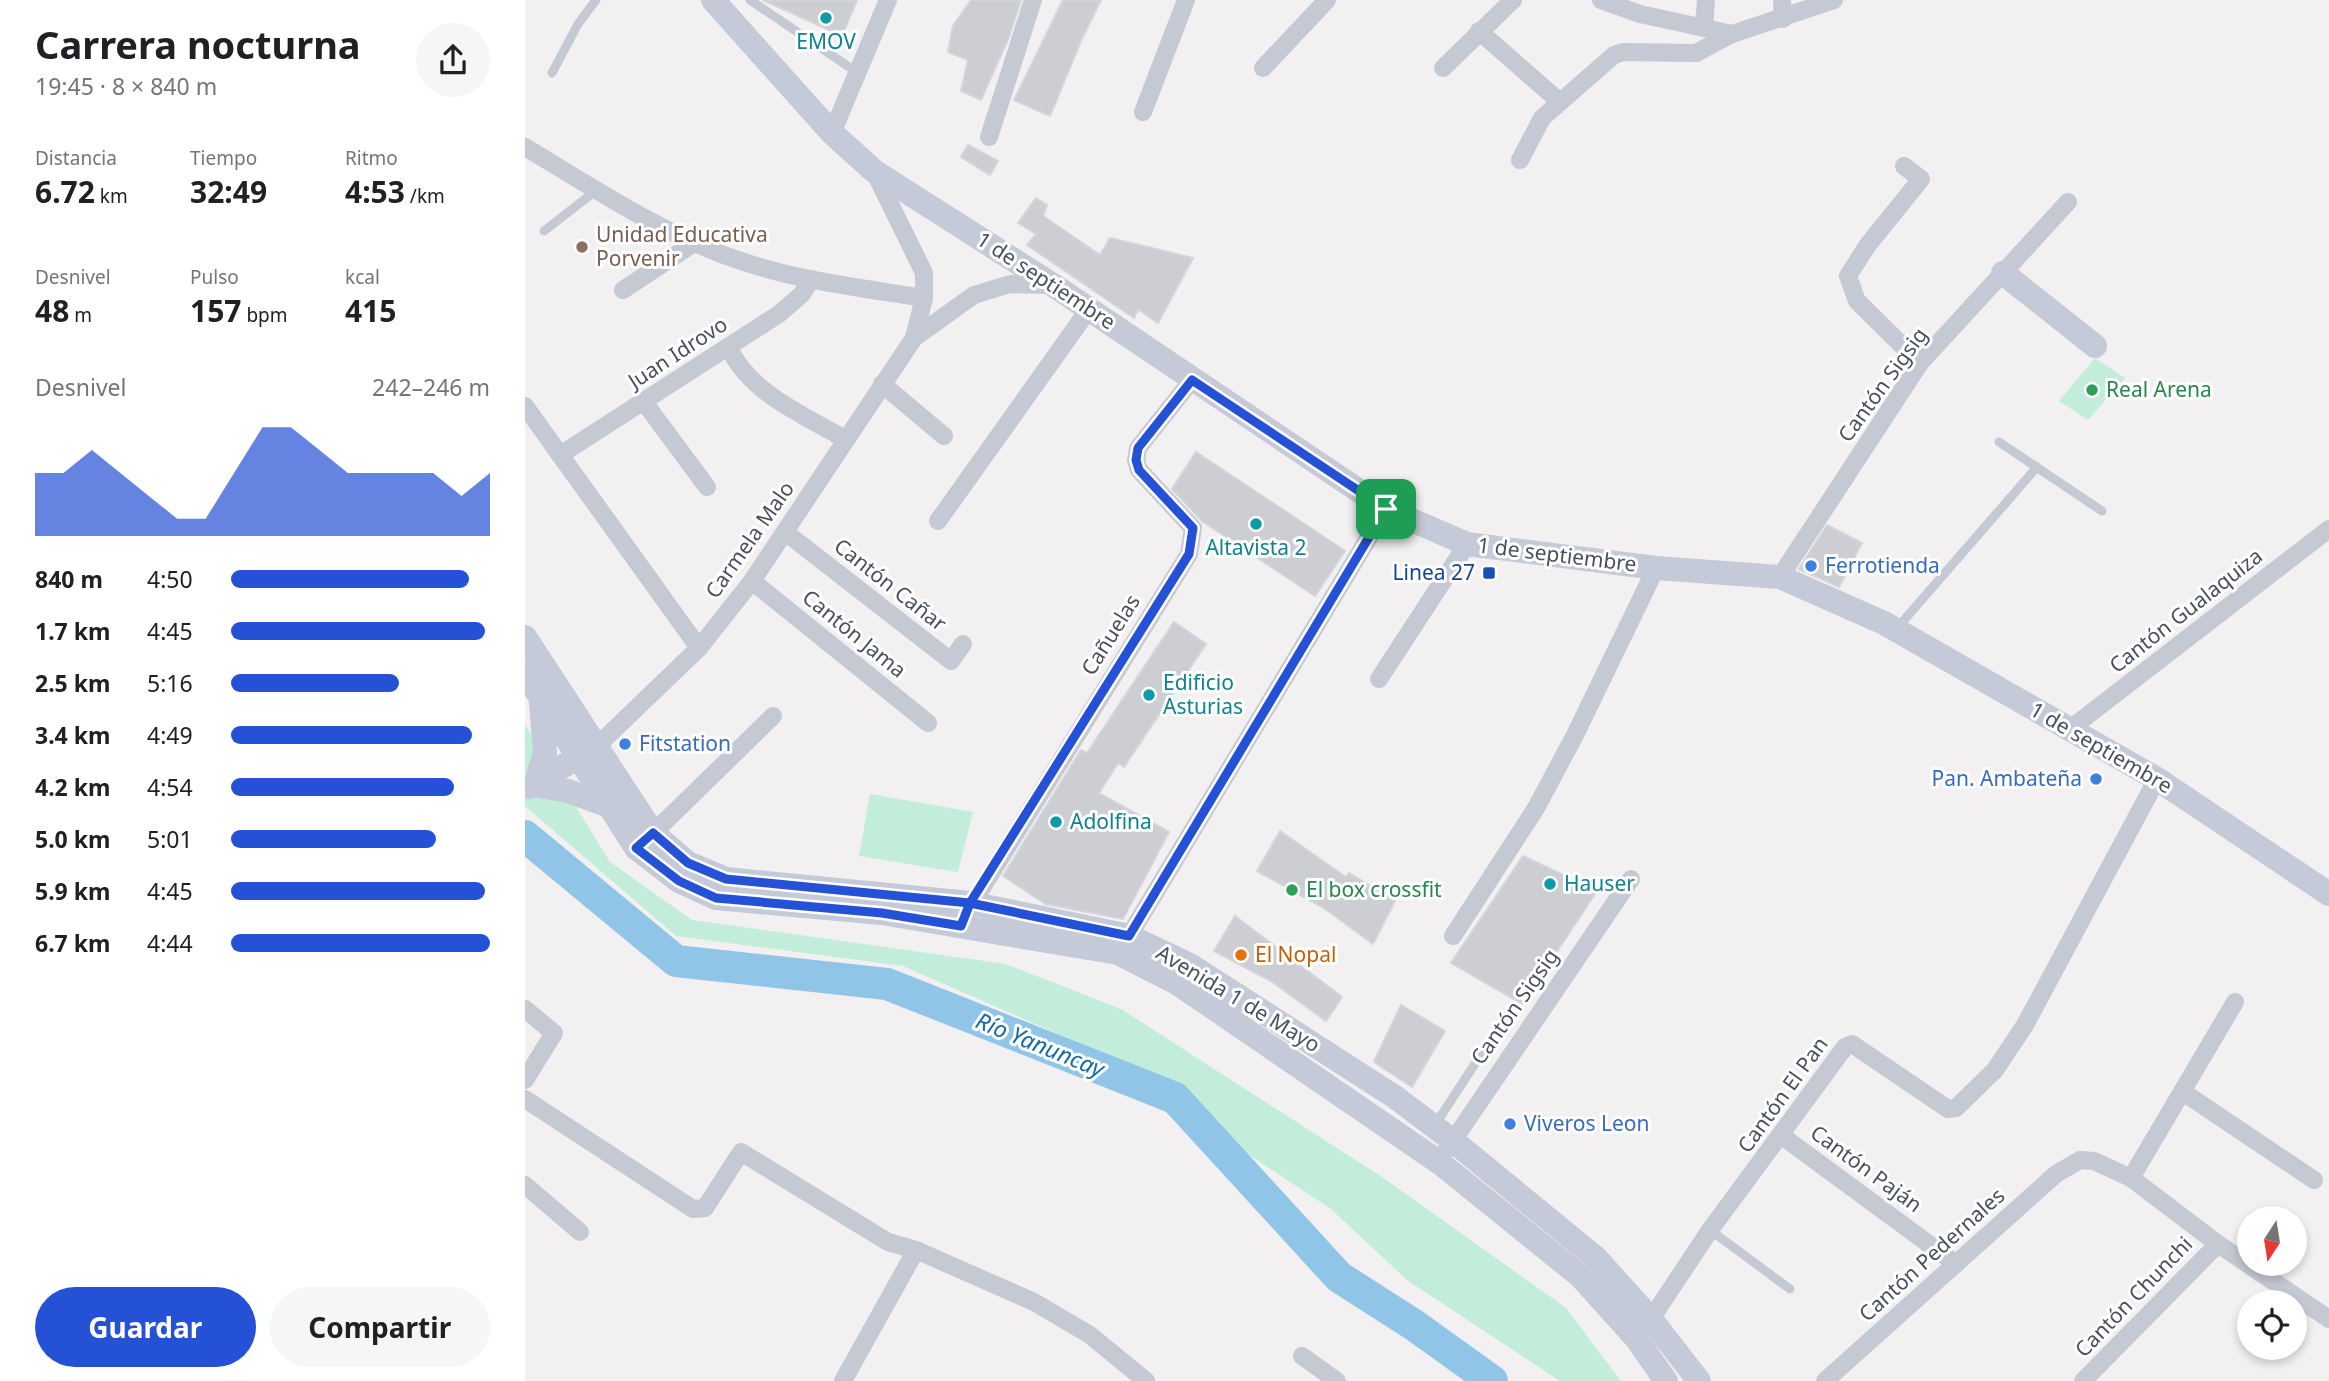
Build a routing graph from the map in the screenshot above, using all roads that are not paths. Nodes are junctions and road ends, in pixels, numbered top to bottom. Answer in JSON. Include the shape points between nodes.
{"nodes":[{"id":1,"x":596,"y":0,"type":"edge"},
{"id":2,"x":713,"y":0,"type":"edge"},
{"id":3,"x":750,"y":0,"type":"edge"},
{"id":4,"x":888,"y":0,"type":"edge"},
{"id":5,"x":1033,"y":0,"type":"edge"},
{"id":6,"x":1186,"y":0,"type":"edge"},
{"id":7,"x":1327,"y":0,"type":"edge"},
{"id":8,"x":1513,"y":0,"type":"edge"},
{"id":9,"x":1601,"y":0,"type":"edge"},
{"id":10,"x":1706,"y":0,"type":"edge"},
{"id":11,"x":1782,"y":0,"type":"edge"},
{"id":12,"x":1834,"y":0,"type":"edge"},
{"id":13,"x":1783,"y":19,"type":"junction"},
{"id":14,"x":1705,"y":28,"type":"junction"},
{"id":15,"x":1479,"y":31,"type":"junction"},
{"id":16,"x":1732,"y":34,"type":"junction"},
{"id":17,"x":1263,"y":68,"type":"dead end"},
{"id":18,"x":1443,"y":68,"type":"dead end"},
{"id":19,"x":552,"y":73,"type":"dead end"},
{"id":20,"x":859,"y":74,"type":"junction"},
{"id":21,"x":1560,"y":102,"type":"junction"},
{"id":22,"x":1143,"y":112,"type":"dead end"},
{"id":23,"x":832,"y":133,"type":"junction"},
{"id":24,"x":989,"y":137,"type":"dead end"},
{"id":25,"x":526,"y":149,"type":"edge"},
{"id":26,"x":1520,"y":160,"type":"dead end"},
{"id":27,"x":1904,"y":166,"type":"dead end"},
{"id":28,"x":874,"y":171,"type":"junction"},
{"id":29,"x":598,"y":189,"type":"junction"},
{"id":30,"x":2068,"y":202,"type":"dead end"},
{"id":31,"x":544,"y":231,"type":"dead end"},
{"id":32,"x":694,"y":243,"type":"junction"},
{"id":33,"x":2003,"y":273,"type":"junction"},
{"id":34,"x":811,"y":279,"type":"junction"},
{"id":35,"x":1053,"y":285,"type":"junction"},
{"id":36,"x":623,"y":290,"type":"dead end"},
{"id":37,"x":924,"y":298,"type":"junction"},
{"id":38,"x":1089,"y":309,"type":"junction"},
{"id":39,"x":914,"y":338,"type":"junction"},
{"id":40,"x":2095,"y":346,"type":"dead end"},
{"id":41,"x":729,"y":348,"type":"junction"},
{"id":42,"x":1920,"y":363,"type":"junction"},
{"id":43,"x":1192,"y":380,"type":"junction"},
{"id":44,"x":882,"y":384,"type":"junction"},
{"id":45,"x":644,"y":402,"type":"junction"},
{"id":46,"x":525,"y":406,"type":"edge"},
{"id":47,"x":944,"y":436,"type":"dead end"},
{"id":48,"x":845,"y":439,"type":"junction"},
{"id":49,"x":1999,"y":442,"type":"dead end"},
{"id":50,"x":560,"y":455,"type":"junction"},
{"id":51,"x":2037,"y":467,"type":"junction"},
{"id":52,"x":707,"y":487,"type":"dead end"},
{"id":53,"x":1386,"y":509,"type":"junction"},
{"id":54,"x":2102,"y":512,"type":"dead end"},
{"id":55,"x":937,"y":522,"type":"dead end"},
{"id":56,"x":2329,"y":529,"type":"edge"},
{"id":57,"x":785,"y":532,"type":"junction"},
{"id":58,"x":1467,"y":544,"type":"junction"},
{"id":59,"x":1656,"y":568,"type":"junction"},
{"id":60,"x":1780,"y":577,"type":"junction"},
{"id":61,"x":752,"y":581,"type":"junction"},
{"id":62,"x":1896,"y":630,"type":"junction"},
{"id":63,"x":525,"y":637,"type":"edge"},
{"id":64,"x":963,"y":643,"type":"dead end"},
{"id":65,"x":699,"y":648,"type":"junction"},
{"id":66,"x":525,"y":673,"type":"edge"},
{"id":67,"x":1379,"y":679,"type":"dead end"},
{"id":68,"x":540,"y":696,"type":"junction"},
{"id":69,"x":772,"y":716,"type":"dead end"},
{"id":70,"x":927,"y":723,"type":"dead end"},
{"id":71,"x":2070,"y":729,"type":"junction"},
{"id":72,"x":588,"y":751,"type":"junction"},
{"id":73,"x":2157,"y":779,"type":"junction"},
{"id":74,"x":530,"y":787,"type":"edge"},
{"id":75,"x":612,"y":807,"type":"junction"},
{"id":76,"x":645,"y":841,"type":"junction"},
{"id":77,"x":1631,"y":880,"type":"dead end"},
{"id":78,"x":2328,"y":891,"type":"edge"},
{"id":79,"x":966,"y":914,"type":"junction"},
{"id":80,"x":1129,"y":936,"type":"junction"},
{"id":81,"x":1453,"y":936,"type":"dead end"},
{"id":82,"x":2235,"y":1002,"type":"dead end"},
{"id":83,"x":1512,"y":1007,"type":"dead end"},
{"id":84,"x":525,"y":1009,"type":"edge"},
{"id":85,"x":525,"y":1080,"type":"edge"},
{"id":86,"x":2183,"y":1092,"type":"junction"},
{"id":87,"x":525,"y":1100,"type":"edge"},
{"id":88,"x":1443,"y":1133,"type":"junction"},
{"id":89,"x":1782,"y":1136,"type":"junction"},
{"id":90,"x":1440,"y":1163,"type":"junction"},
{"id":91,"x":2131,"y":1178,"type":"junction"},
{"id":92,"x":2314,"y":1180,"type":"dead end"},
{"id":93,"x":525,"y":1185,"type":"edge"},
{"id":94,"x":1710,"y":1230,"type":"junction"},
{"id":95,"x":580,"y":1232,"type":"dead end"},
{"id":96,"x":2218,"y":1244,"type":"junction"},
{"id":97,"x":916,"y":1250,"type":"junction"},
{"id":98,"x":1956,"y":1264,"type":"junction"},
{"id":99,"x":1790,"y":1289,"type":"dead end"},
{"id":100,"x":1651,"y":1319,"type":"junction"},
{"id":101,"x":2329,"y":1319,"type":"edge"},
{"id":102,"x":1302,"y":1356,"type":"dead end"},
{"id":103,"x":843,"y":1381,"type":"edge"},
{"id":104,"x":1146,"y":1381,"type":"edge"},
{"id":105,"x":1337,"y":1381,"type":"edge"},
{"id":106,"x":1666,"y":1381,"type":"edge"},
{"id":107,"x":1699,"y":1381,"type":"edge"},
{"id":108,"x":1825,"y":1381,"type":"edge"},
{"id":109,"x":2083,"y":1381,"type":"edge"}],
"edges":[{"from":1,"to":19,"type":"lane","via":[[577,24]]},
{"from":2,"to":23,"type":"main road","name":"1 de septiembre"},
{"from":3,"to":20,"type":"lane"},
{"from":4,"to":20,"type":"street"},
{"from":5,"to":24,"type":"street"},
{"from":6,"to":22,"type":"street"},
{"from":7,"to":17,"type":"street"},
{"from":8,"to":15,"type":"street"},
{"from":9,"to":14,"type":"street"},
{"from":10,"to":14,"type":"street"},
{"from":11,"to":13,"type":"street"},
{"from":12,"to":13,"type":"street"},
{"from":13,"to":16,"type":"street"},
{"from":14,"to":16,"type":"street"},
{"from":15,"to":18,"type":"street"},
{"from":15,"to":21,"type":"street"},
{"from":16,"to":21,"type":"street","via":[[1696,53],[1614,55]]},
{"from":20,"to":23,"type":"street"},
{"from":21,"to":26,"type":"street","via":[[1542,118]]},
{"from":23,"to":28,"type":"main road","name":"1 de septiembre"},
{"from":25,"to":29,"type":"street"},
{"from":27,"to":42,"type":"street","via":[[1921,179],[1848,276],[1857,301]]},
{"from":28,"to":35,"type":"main road","name":"1 de septiembre"},
{"from":28,"to":37,"type":"street","name":"Carmela Malo","via":[[924,273]]},
{"from":29,"to":31,"type":"lane"},
{"from":29,"to":32,"type":"street"},
{"from":30,"to":33,"type":"street","name":"Cantón Sigsig"},
{"from":32,"to":34,"type":"street"},
{"from":32,"to":36,"type":"street"},
{"from":33,"to":40,"type":"main road"},
{"from":33,"to":42,"type":"street","name":"Cantón Sigsig"},
{"from":34,"to":37,"type":"street"},
{"from":34,"to":41,"type":"street","name":"Juan Idrovo","via":[[779,314]]},
{"from":35,"to":38,"type":"main road","name":"1 de septiembre"},
{"from":35,"to":39,"type":"street","name":"Carmela Malo","via":[[1010,284],[974,295]]},
{"from":37,"to":39,"type":"street","name":"Carmela Malo"},
{"from":38,"to":43,"type":"main road","name":"1 de septiembre"},
{"from":38,"to":55,"type":"street"},
{"from":39,"to":44,"type":"street","name":"Carmela Malo"},
{"from":41,"to":45,"type":"street","name":"Juan Idrovo"},
{"from":41,"to":48,"type":"street","via":[[737,365],[773,398]]},
{"from":42,"to":60,"type":"street","name":"Cantón Sigsig"},
{"from":43,"to":53,"type":"main road","name":"1 de septiembre"},
{"from":43,"to":79,"type":"street","name":"Cañuelas","via":[[1138,448],[1136,460],[1139,470],[1193,528],[1189,554]]},
{"from":44,"to":47,"type":"street"},
{"from":44,"to":48,"type":"street","name":"Carmela Malo"},
{"from":45,"to":50,"type":"street","name":"Juan Idrovo"},
{"from":45,"to":52,"type":"street"},
{"from":46,"to":50,"type":"street"},
{"from":48,"to":57,"type":"street","name":"Carmela Malo"},
{"from":49,"to":51,"type":"lane"},
{"from":50,"to":65,"type":"street"},
{"from":51,"to":54,"type":"lane"},
{"from":51,"to":62,"type":"lane"},
{"from":53,"to":58,"type":"main road","name":"1 de septiembre"},
{"from":53,"to":80,"type":"street"},
{"from":56,"to":71,"type":"street","name":"Cantón Gualaquiza"},
{"from":57,"to":61,"type":"street","name":"Carmela Malo"},
{"from":57,"to":64,"type":"street","name":"Cantón Cañar","via":[[951,661]]},
{"from":58,"to":59,"type":"main road","name":"1 de septiembre"},
{"from":58,"to":67,"type":"street"},
{"from":59,"to":60,"type":"main road","name":"1 de septiembre"},
{"from":59,"to":81,"type":"street","via":[[1536,808]]},
{"from":60,"to":62,"type":"main road","name":"1 de septiembre"},
{"from":61,"to":65,"type":"street","name":"Carmela Malo"},
{"from":61,"to":70,"type":"street","name":"Cantón Jama"},
{"from":62,"to":71,"type":"main road","name":"1 de septiembre"},
{"from":63,"to":72,"type":"main road","name":"Avenida 1 de Mayo"},
{"from":65,"to":72,"type":"street","name":"Carmela Malo"},
{"from":66,"to":68,"type":"main road","name":"Avenida 1 de Mayo"},
{"from":68,"to":72,"type":"main road","name":"Avenida 1 de Mayo"},
{"from":68,"to":74,"type":"main road","via":[[545,753]]},
{"from":69,"to":76,"type":"street"},
{"from":71,"to":73,"type":"main road","name":"1 de septiembre"},
{"from":72,"to":74,"type":"main road"},
{"from":72,"to":75,"type":"main road","name":"Avenida 1 de Mayo"},
{"from":72,"to":76,"type":"main road","name":"Avenida 1 de Mayo"},
{"from":73,"to":78,"type":"main road","name":"1 de septiembre"},
{"from":73,"to":89,"type":"street","name":"Cantón El Pan","via":[[2025,1025],[1995,1070],[1956,1108],[1948,1109],[1852,1044],[1845,1047]]},
{"from":74,"to":75,"type":"main road","via":[[568,791]]},
{"from":75,"to":76,"type":"main road","name":"Avenida 1 de Mayo"},
{"from":76,"to":79,"type":"main road","name":"Avenida 1 de Mayo","via":[[679,881],[716,898],[882,913]]},
{"from":77,"to":88,"type":"street","name":"Cantón Sigsig"},
{"from":79,"to":80,"type":"main road","name":"Avenida 1 de Mayo"},
{"from":79,"to":90,"type":"main road","name":"Avenida 1 de Mayo","via":[[1118,953],[1177,983]]},
{"from":80,"to":88,"type":"main road","name":"Avenida 1 de Mayo","via":[[1191,965]]},
{"from":82,"to":86,"type":"street"},
{"from":83,"to":88,"type":"lane"},
{"from":84,"to":85,"type":"street","via":[[554,1033]]},
{"from":86,"to":91,"type":"street"},
{"from":86,"to":92,"type":"street"},
{"from":87,"to":97,"type":"street","via":[[693,1209],[705,1208],[741,1152],[888,1242]]},
{"from":88,"to":90,"type":"street","name":"Cantón Sigsig"},
{"from":88,"to":100,"type":"main road","name":"Avenida 1 de Mayo","via":[[1596,1258]]},
{"from":89,"to":94,"type":"street","name":"Cantón El Pan"},
{"from":89,"to":98,"type":"street","name":"Cantón Paján"},
{"from":90,"to":106,"type":"main road","name":"Avenida 1 de Mayo","via":[[1580,1276],[1636,1338]]},
{"from":91,"to":96,"type":"street"},
{"from":91,"to":98,"type":"street","name":"Cantón Pedernales","via":[[2094,1161],[2080,1160],[2056,1174]]},
{"from":93,"to":95,"type":"street"},
{"from":94,"to":99,"type":"lane"},
{"from":94,"to":100,"type":"street","name":"Cantón El Pan"},
{"from":96,"to":101,"type":"street"},
{"from":96,"to":109,"type":"street","name":"Cantón Chunchi"},
{"from":97,"to":103,"type":"street"},
{"from":97,"to":104,"type":"street","via":[[1034,1302],[1090,1335]]},
{"from":98,"to":108,"type":"street","name":"Cantón Pedernales"},
{"from":100,"to":107,"type":"main road","name":"Avenida 1 de Mayo"},
{"from":102,"to":105,"type":"street"}]}
